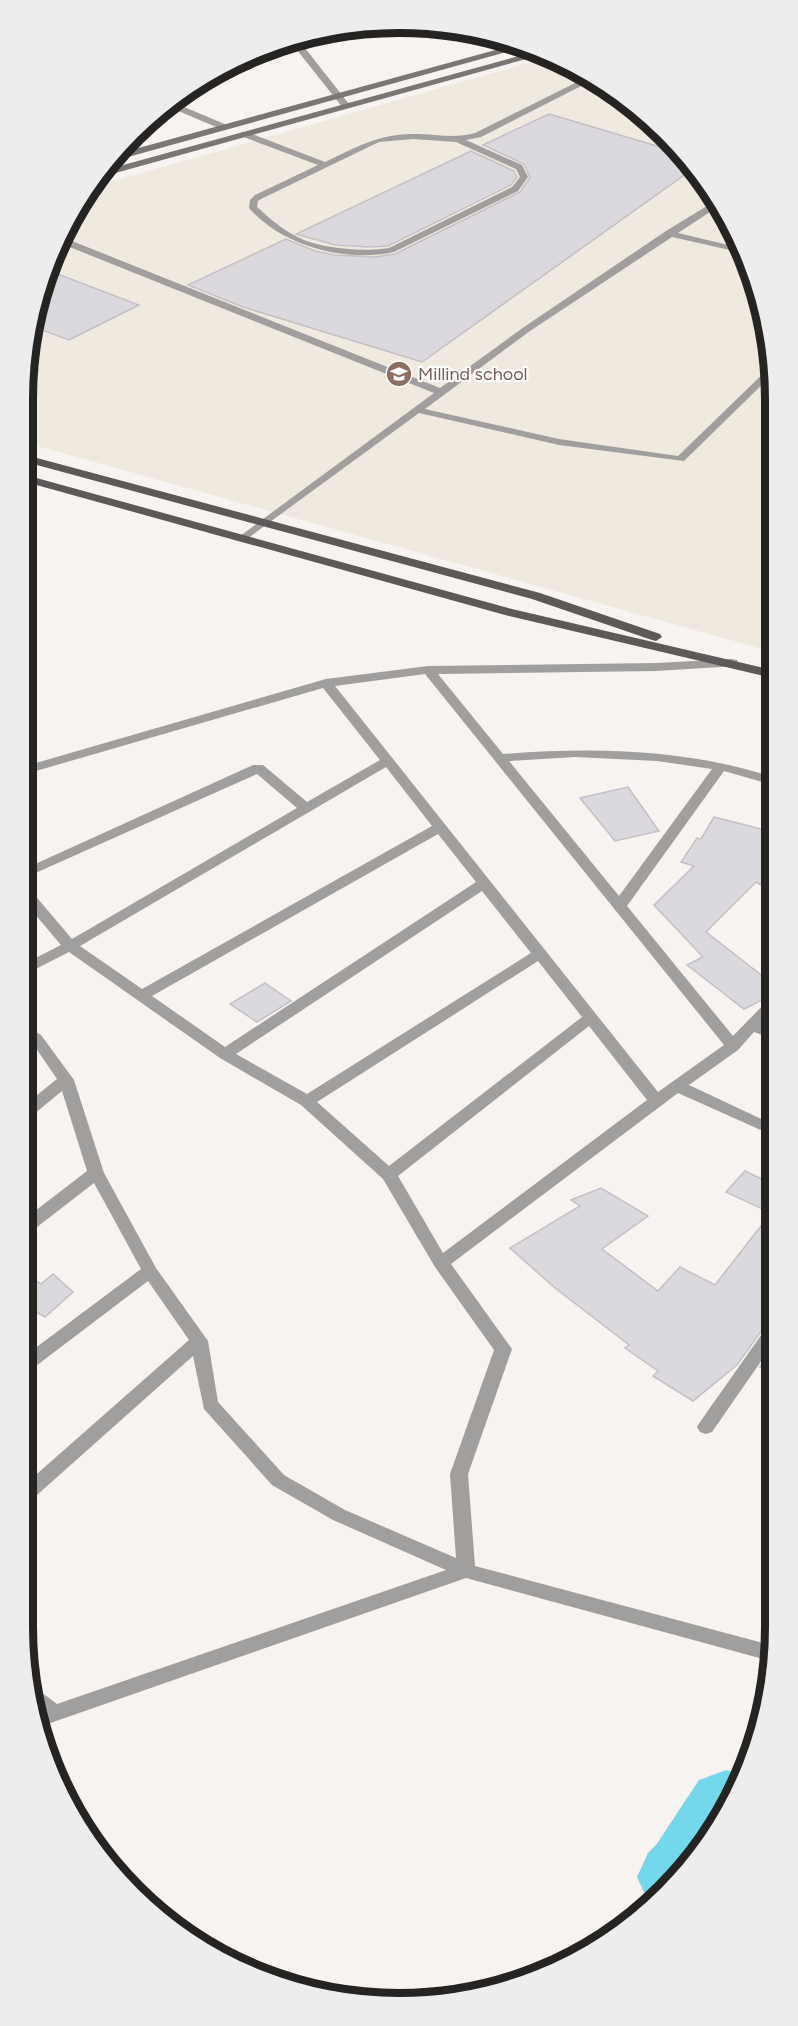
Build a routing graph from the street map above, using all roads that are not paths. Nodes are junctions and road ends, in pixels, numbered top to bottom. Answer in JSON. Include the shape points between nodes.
{"nodes":[{"id":1,"x":299,"y":47,"type":"edge"},
{"id":2,"x":508,"y":49,"type":"edge"},
{"id":3,"x":526,"y":56,"type":"edge"},
{"id":4,"x":583,"y":83,"type":"edge"},
{"id":5,"x":338,"y":95,"type":"junction"},
{"id":6,"x":346,"y":106,"type":"junction"},
{"id":7,"x":178,"y":108,"type":"edge"},
{"id":8,"x":224,"y":127,"type":"junction"},
{"id":9,"x":244,"y":134,"type":"junction"},
{"id":10,"x":458,"y":140,"type":"junction"},
{"id":11,"x":127,"y":154,"type":"edge"},
{"id":12,"x":326,"y":165,"type":"junction"},
{"id":13,"x":113,"y":171,"type":"edge"},
{"id":14,"x":710,"y":207,"type":"edge"},
{"id":15,"x":669,"y":233,"type":"junction"},
{"id":16,"x":68,"y":243,"type":"edge"},
{"id":17,"x":732,"y":249,"type":"edge"},
{"id":18,"x":764,"y":378,"type":"edge"},
{"id":19,"x":441,"y":392,"type":"junction"},
{"id":20,"x":417,"y":410,"type":"junction"},
{"id":21,"x":33,"y":460,"type":"edge"},
{"id":22,"x":33,"y":480,"type":"edge"},
{"id":23,"x":265,"y":523,"type":"junction"},
{"id":24,"x":244,"y":538,"type":"junction"},
{"id":25,"x":733,"y":663,"type":"junction"},
{"id":26,"x":428,"y":670,"type":"junction"},
{"id":27,"x":765,"y":672,"type":"edge"},
{"id":28,"x":326,"y":683,"type":"junction"},
{"id":29,"x":499,"y":758,"type":"junction"},
{"id":30,"x":387,"y":761,"type":"junction"},
{"id":31,"x":721,"y":766,"type":"junction"},
{"id":32,"x":33,"y":768,"type":"edge"},
{"id":33,"x":765,"y":778,"type":"edge"},
{"id":34,"x":306,"y":808,"type":"junction"},
{"id":35,"x":439,"y":828,"type":"junction"},
{"id":36,"x":33,"y":870,"type":"edge"},
{"id":37,"x":483,"y":884,"type":"junction"},
{"id":38,"x":33,"y":902,"type":"edge"},
{"id":39,"x":620,"y":907,"type":"junction"},
{"id":40,"x":70,"y":946,"type":"junction"},
{"id":41,"x":539,"y":954,"type":"junction"},
{"id":42,"x":33,"y":964,"type":"edge"},
{"id":43,"x":141,"y":996,"type":"junction"},
{"id":44,"x":765,"y":1012,"type":"edge"},
{"id":45,"x":590,"y":1018,"type":"junction"},
{"id":46,"x":752,"y":1026,"type":"junction"},
{"id":47,"x":765,"y":1031,"type":"edge"},
{"id":48,"x":33,"y":1037,"type":"edge"},
{"id":49,"x":733,"y":1046,"type":"junction"},
{"id":50,"x":225,"y":1054,"type":"junction"},
{"id":51,"x":66,"y":1080,"type":"junction"},
{"id":52,"x":677,"y":1086,"type":"junction"},
{"id":53,"x":307,"y":1101,"type":"junction"},
{"id":54,"x":656,"y":1101,"type":"junction"},
{"id":55,"x":33,"y":1106,"type":"edge"},
{"id":56,"x":765,"y":1127,"type":"edge"},
{"id":57,"x":96,"y":1173,"type":"junction"},
{"id":58,"x":389,"y":1175,"type":"junction"},
{"id":59,"x":33,"y":1222,"type":"edge"},
{"id":60,"x":441,"y":1263,"type":"junction"},
{"id":61,"x":150,"y":1271,"type":"junction"},
{"id":62,"x":199,"y":1341,"type":"junction"},
{"id":63,"x":765,"y":1342,"type":"edge"},
{"id":64,"x":33,"y":1359,"type":"edge"},
{"id":65,"x":706,"y":1427,"type":"dead end"},
{"id":66,"x":33,"y":1488,"type":"edge"},
{"id":67,"x":466,"y":1571,"type":"junction"},
{"id":68,"x":764,"y":1651,"type":"edge"},
{"id":69,"x":47,"y":1717,"type":"edge"}],
"edges":[{"from":1,"to":5,"type":"street"},
{"from":2,"to":5,"type":"street"},
{"from":3,"to":6,"type":"street"},
{"from":4,"to":10,"type":"lane","via":[[478,135]]},
{"from":5,"to":6,"type":"street"},
{"from":5,"to":8,"type":"street"},
{"from":6,"to":9,"type":"street"},
{"from":7,"to":8,"type":"street"},
{"from":8,"to":11,"type":"street"},
{"from":9,"to":12,"type":"lane"},
{"from":9,"to":13,"type":"street"},
{"from":10,"to":12,"type":"lane","via":[[387,138]]},
{"from":10,"to":12,"type":"lane","via":[[519,167],[522,182],[391,250],[334,250],[301,242],[270,224],[253,208],[258,197]]},
{"from":14,"to":15,"type":"lane"},
{"from":15,"to":17,"type":"lane"},
{"from":15,"to":19,"type":"lane"},
{"from":16,"to":19,"type":"lane"},
{"from":18,"to":20,"type":"lane","via":[[680,459],[559,442]]},
{"from":19,"to":20,"type":"lane"},
{"from":20,"to":23,"type":"lane"},
{"from":21,"to":23,"type":"main road"},
{"from":22,"to":24,"type":"main road"},
{"from":23,"to":24,"type":"lane"},
{"from":23,"to":25,"type":"main road","via":[[536,596]]},
{"from":24,"to":25,"type":"main road","via":[[509,612]]},
{"from":25,"to":26,"type":"street","via":[[656,668]]},
{"from":25,"to":27,"type":"main road"},
{"from":26,"to":28,"type":"street"},
{"from":26,"to":29,"type":"street"},
{"from":28,"to":30,"type":"street"},
{"from":28,"to":32,"type":"street"},
{"from":29,"to":31,"type":"street","via":[[586,753]]},
{"from":29,"to":39,"type":"street"},
{"from":30,"to":34,"type":"street"},
{"from":30,"to":35,"type":"street"},
{"from":31,"to":33,"type":"street"},
{"from":31,"to":39,"type":"street"},
{"from":34,"to":36,"type":"street","via":[[258,768]]},
{"from":34,"to":40,"type":"street"},
{"from":35,"to":37,"type":"street"},
{"from":35,"to":43,"type":"street"},
{"from":37,"to":41,"type":"street"},
{"from":37,"to":50,"type":"street"},
{"from":38,"to":40,"type":"street"},
{"from":39,"to":49,"type":"street"},
{"from":40,"to":42,"type":"street"},
{"from":40,"to":43,"type":"street"},
{"from":41,"to":45,"type":"street"},
{"from":41,"to":53,"type":"street"},
{"from":43,"to":50,"type":"street"},
{"from":44,"to":46,"type":"street"},
{"from":45,"to":54,"type":"street"},
{"from":45,"to":58,"type":"street"},
{"from":46,"to":47,"type":"street"},
{"from":46,"to":49,"type":"street"},
{"from":48,"to":51,"type":"street"},
{"from":49,"to":52,"type":"street"},
{"from":50,"to":53,"type":"street"},
{"from":51,"to":55,"type":"street"},
{"from":51,"to":57,"type":"street"},
{"from":52,"to":54,"type":"street"},
{"from":52,"to":56,"type":"street"},
{"from":53,"to":58,"type":"street"},
{"from":54,"to":60,"type":"street"},
{"from":57,"to":59,"type":"street"},
{"from":57,"to":61,"type":"street"},
{"from":58,"to":60,"type":"street"},
{"from":60,"to":67,"type":"street","via":[[503,1349],[459,1474]]},
{"from":61,"to":62,"type":"street"},
{"from":61,"to":64,"type":"street"},
{"from":62,"to":66,"type":"street"},
{"from":62,"to":67,"type":"street","via":[[210,1404],[278,1480],[339,1515]]},
{"from":63,"to":65,"type":"street"},
{"from":67,"to":68,"type":"street"},
{"from":67,"to":69,"type":"street"}]}
